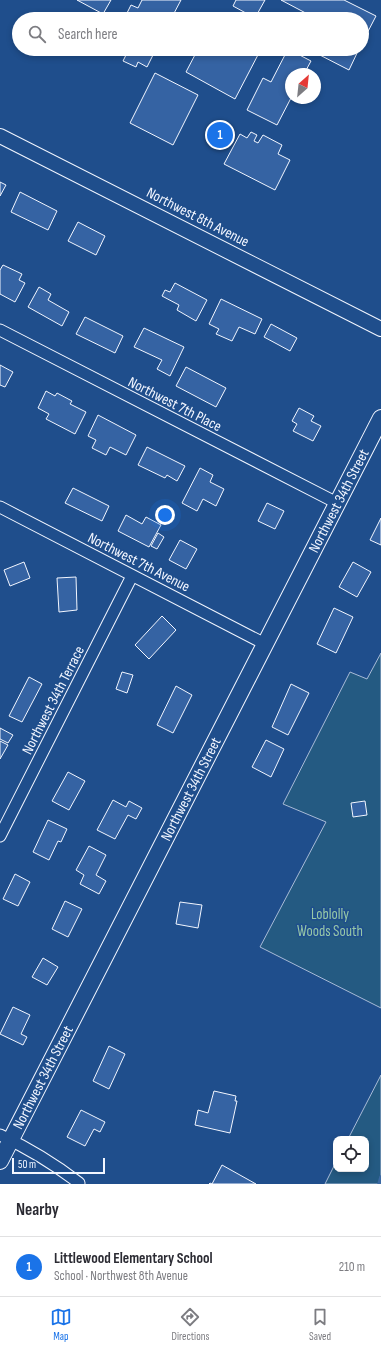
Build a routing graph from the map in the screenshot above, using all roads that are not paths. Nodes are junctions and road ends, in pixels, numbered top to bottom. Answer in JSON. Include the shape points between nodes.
{"nodes":[{"id":1,"x":0,"y":136,"type":"edge"},
{"id":2,"x":381,"y":329,"type":"edge"},
{"id":3,"x":0,"y":330,"type":"edge"},
{"id":4,"x":381,"y":418,"type":"edge"},
{"id":5,"x":337,"y":503,"type":"junction"},
{"id":6,"x":1,"y":511,"type":"edge"},
{"id":7,"x":132,"y":576,"type":"junction"},
{"id":8,"x":265,"y":644,"type":"junction"},
{"id":9,"x":0,"y":836,"type":"edge"},
{"id":10,"x":5,"y":1138,"type":"edge"},
{"id":11,"x":0,"y":1161,"type":"edge"},
{"id":12,"x":79,"y":1183,"type":"edge"}],
"edges":[{"from":1,"to":2,"type":"street","name":"Northwest 8th Avenue"},
{"from":3,"to":5,"type":"street","name":"Northwest 7th Place"},
{"from":4,"to":5,"type":"main road","name":"Northwest 34th Street"},
{"from":5,"to":8,"type":"main road","name":"Northwest 34th Street"},
{"from":6,"to":7,"type":"street","name":"Northwest 7th Avenue"},
{"from":7,"to":8,"type":"street","name":"Northwest 7th Avenue"},
{"from":7,"to":9,"type":"street","name":"Northwest 34th Terrace"},
{"from":8,"to":10,"type":"main road","name":"Northwest 34th Street"},
{"from":10,"to":11,"type":"main road","name":"Northwest 34th Street"},
{"from":10,"to":12,"type":"street","via":[[58,1166]]}]}
